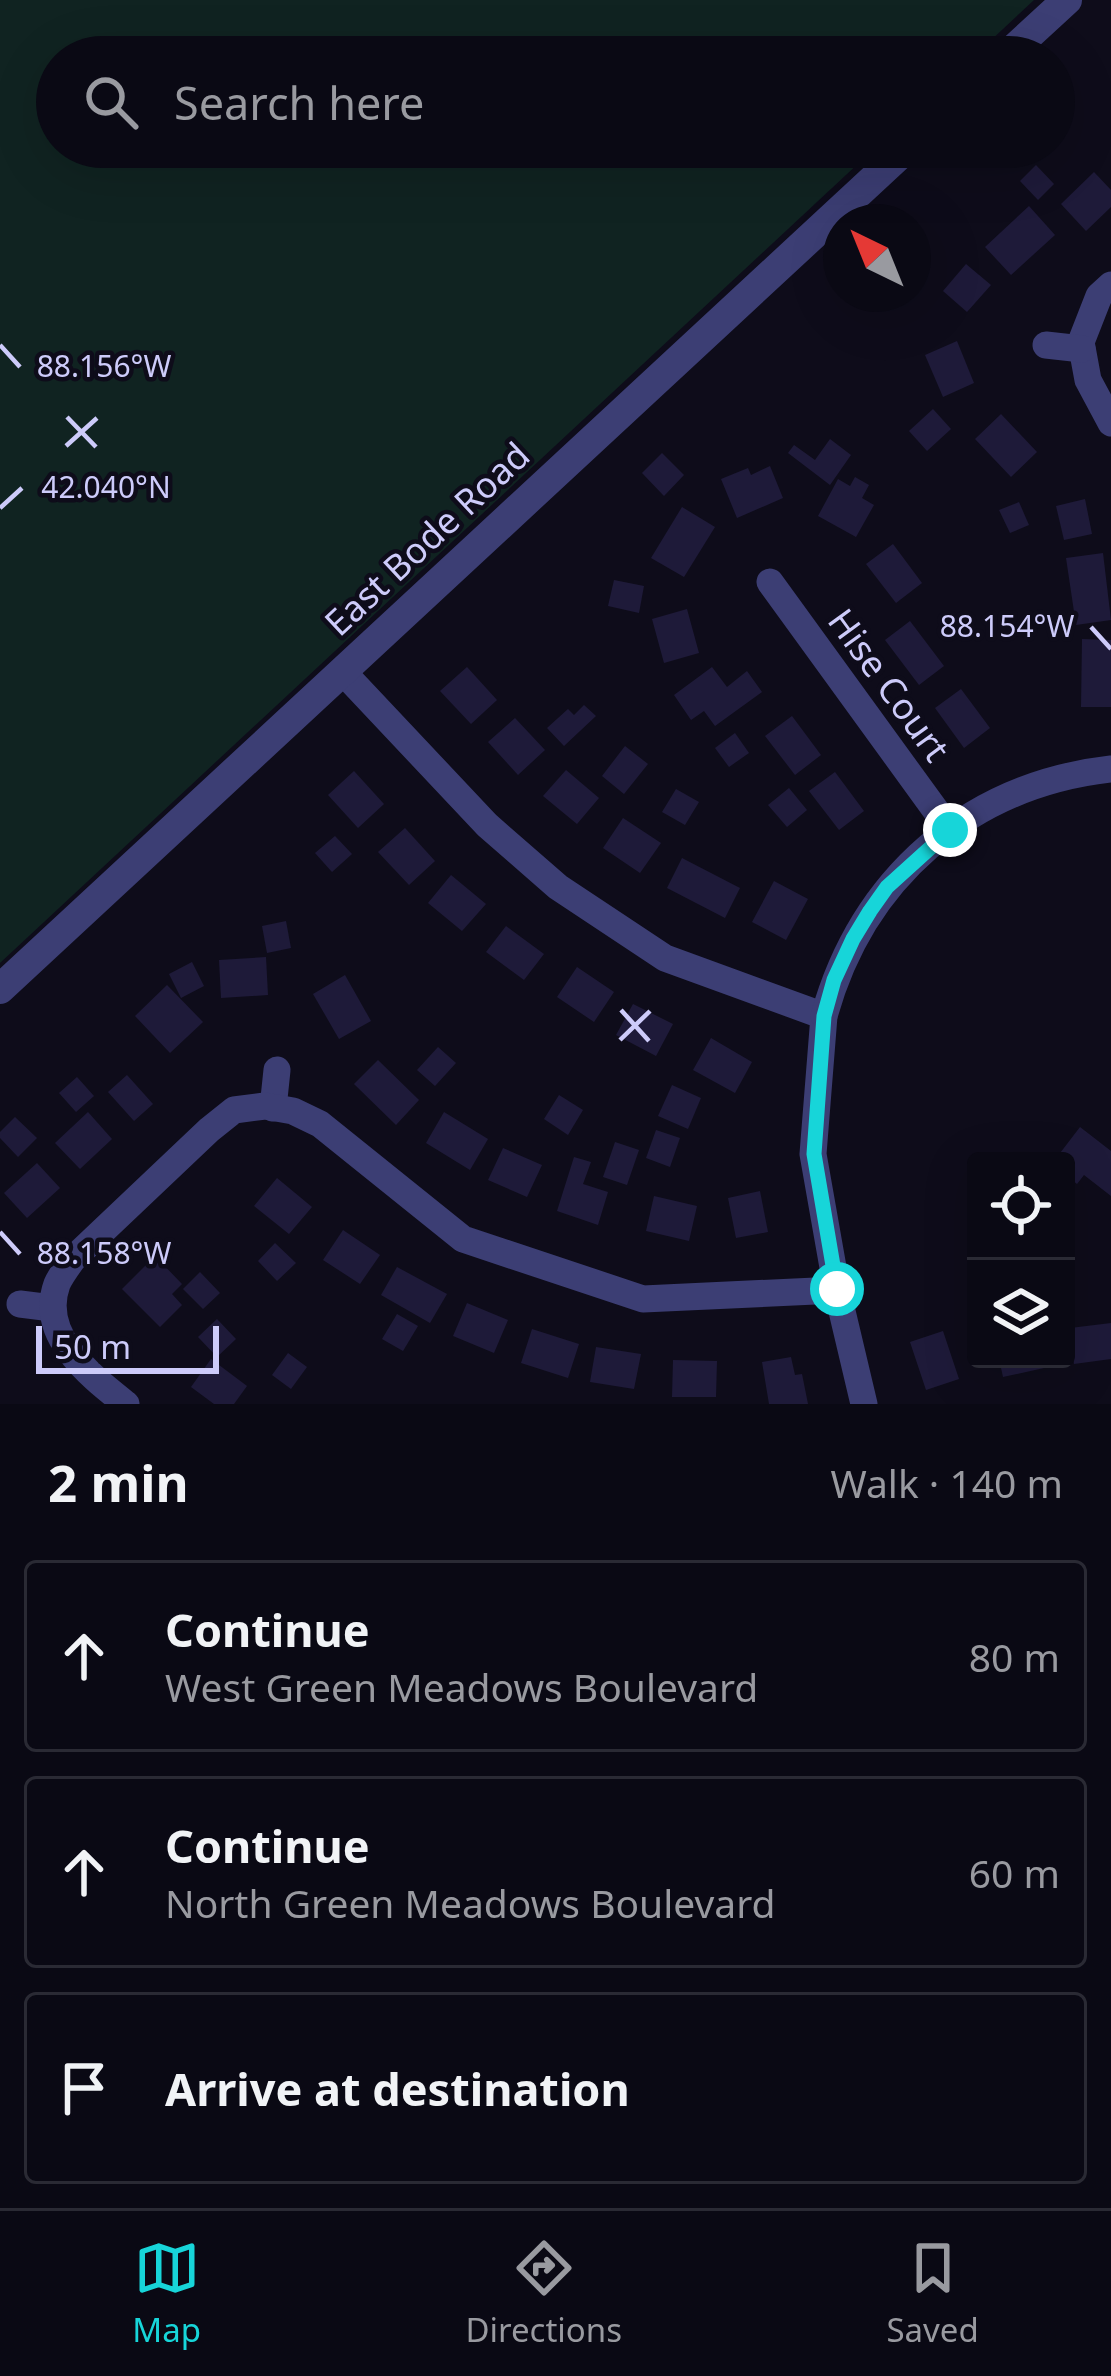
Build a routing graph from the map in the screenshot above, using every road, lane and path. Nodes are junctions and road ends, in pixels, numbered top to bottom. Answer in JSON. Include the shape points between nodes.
{"nodes":[{"id":1,"x":1067,"y":0,"type":"edge"},
{"id":2,"x":1028,"y":36,"type":"edge"},
{"id":3,"x":885,"y":168,"type":"edge"},
{"id":4,"x":1111,"y":285,"type":"edge"},
{"id":5,"x":1046,"y":344,"type":"dead end"},
{"id":6,"x":1082,"y":345,"type":"junction"},
{"id":7,"x":1111,"y":423,"type":"edge"},
{"id":8,"x":770,"y":582,"type":"dead end"},
{"id":9,"x":342,"y":671,"type":"junction"},
{"id":10,"x":1111,"y":769,"type":"edge"},
{"id":11,"x":950,"y":830,"type":"junction"},
{"id":12,"x":0,"y":989,"type":"edge"},
{"id":13,"x":824,"y":1016,"type":"junction"},
{"id":14,"x":277,"y":1070,"type":"dead end"},
{"id":15,"x":273,"y":1108,"type":"junction"},
{"id":16,"x":837,"y":1289,"type":"junction"},
{"id":17,"x":20,"y":1304,"type":"dead end"},
{"id":18,"x":52,"y":1308,"type":"junction"},
{"id":19,"x":126,"y":1404,"type":"edge"},
{"id":20,"x":864,"y":1404,"type":"edge"}],
"edges":[{"from":1,"to":2,"type":"street"},
{"from":3,"to":9,"type":"street","name":"East Bode Road"},
{"from":4,"to":6,"type":"street","via":[[1099,296]]},
{"from":5,"to":6,"type":"street"},
{"from":6,"to":7,"type":"street","via":[[1088,380]]},
{"from":8,"to":11,"type":"street","name":"Hise Court"},
{"from":9,"to":12,"type":"street","name":"East Bode Road"},
{"from":9,"to":13,"type":"street","via":[[487,825],[558,887],[665,958]]},
{"from":10,"to":11,"type":"street","via":[[1028,788]]},
{"from":11,"to":13,"type":"street","via":[[870,911]]},
{"from":13,"to":16,"type":"street","via":[[814,1154]]},
{"from":14,"to":15,"type":"street"},
{"from":15,"to":16,"type":"street","via":[[320,1124],[464,1239],[643,1299]]},
{"from":15,"to":18,"type":"street","via":[[235,1110],[209,1130],[74,1259]]},
{"from":16,"to":20,"type":"street"},
{"from":17,"to":18,"type":"street"},
{"from":18,"to":19,"type":"street","via":[[62,1341]]}]}
